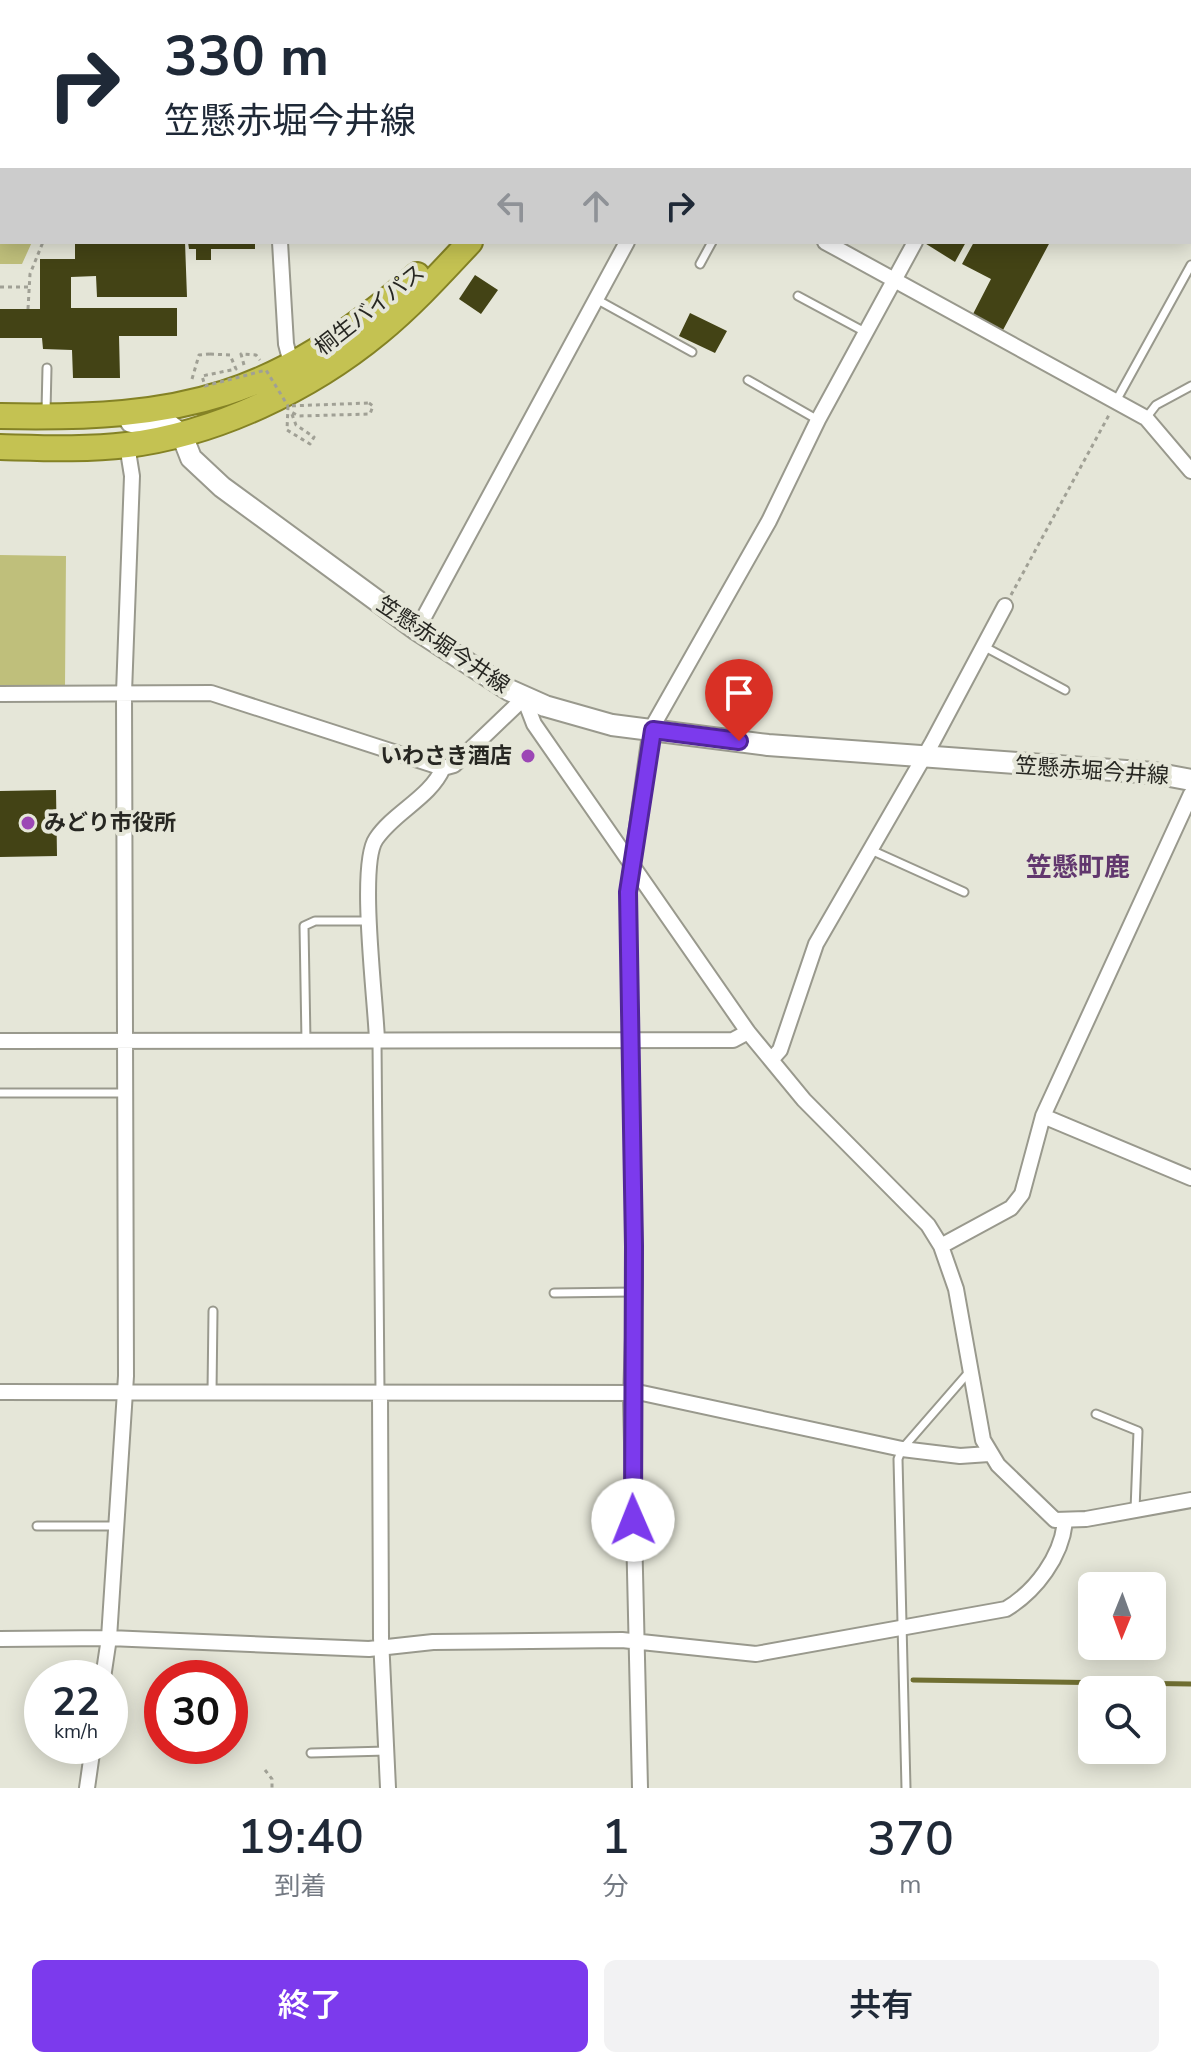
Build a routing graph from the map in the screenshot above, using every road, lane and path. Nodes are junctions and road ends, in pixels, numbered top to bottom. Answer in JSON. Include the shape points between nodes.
{"nodes":[{"id":1,"x":42,"y":244,"type":"edge"},
{"id":2,"x":280,"y":244,"type":"edge"},
{"id":3,"x":453,"y":244,"type":"edge"},
{"id":4,"x":468,"y":244,"type":"edge"},
{"id":5,"x":626,"y":244,"type":"edge"},
{"id":6,"x":711,"y":244,"type":"edge"},
{"id":7,"x":829,"y":244,"type":"edge"},
{"id":8,"x":914,"y":244,"type":"edge"},
{"id":9,"x":700,"y":264,"type":"dead end"},
{"id":10,"x":1191,"y":265,"type":"edge"},
{"id":11,"x":894,"y":280,"type":"junction"},
{"id":12,"x":0,"y":287,"type":"edge"},
{"id":13,"x":29,"y":287,"type":"junction"},
{"id":14,"x":798,"y":296,"type":"dead end"},
{"id":15,"x":596,"y":299,"type":"junction"},
{"id":16,"x":28,"y":309,"type":"dead end"},
{"id":17,"x":865,"y":332,"type":"junction"},
{"id":18,"x":692,"y":352,"type":"dead end"},
{"id":19,"x":260,"y":362,"type":"dead end"},
{"id":20,"x":292,"y":367,"type":"junction"},
{"id":21,"x":47,"y":368,"type":"dead end"},
{"id":22,"x":244,"y":368,"type":"dead end"},
{"id":23,"x":748,"y":380,"type":"dead end"},
{"id":24,"x":1191,"y":386,"type":"edge"},
{"id":25,"x":199,"y":393,"type":"junction"},
{"id":26,"x":1116,"y":401,"type":"junction"},
{"id":27,"x":288,"y":406,"type":"junction"},
{"id":28,"x":0,"y":416,"type":"edge"},
{"id":29,"x":46,"y":417,"type":"junction"},
{"id":30,"x":1146,"y":418,"type":"junction"},
{"id":31,"x":818,"y":420,"type":"junction"},
{"id":32,"x":0,"y":424,"type":"edge"},
{"id":33,"x":182,"y":435,"type":"junction"},
{"id":34,"x":127,"y":445,"type":"junction"},
{"id":35,"x":0,"y":447,"type":"edge"},
{"id":36,"x":1191,"y":471,"type":"edge"},
{"id":37,"x":1005,"y":606,"type":"joint"},
{"id":38,"x":417,"y":630,"type":"junction"},
{"id":39,"x":983,"y":646,"type":"junction"},
{"id":40,"x":1065,"y":690,"type":"dead end"},
{"id":41,"x":124,"y":693,"type":"junction"},
{"id":42,"x":0,"y":694,"type":"edge"},
{"id":43,"x":524,"y":698,"type":"junction"},
{"id":44,"x":653,"y":730,"type":"junction"},
{"id":45,"x":922,"y":759,"type":"junction"},
{"id":46,"x":443,"y":768,"type":"junction"},
{"id":47,"x":1191,"y":780,"type":"edge"},
{"id":48,"x":1191,"y":794,"type":"edge"},
{"id":49,"x":870,"y":849,"type":"junction"},
{"id":50,"x":630,"y":865,"type":"junction"},
{"id":51,"x":964,"y":892,"type":"dead end"},
{"id":52,"x":370,"y":921,"type":"junction"},
{"id":53,"x":748,"y":1032,"type":"junction"},
{"id":54,"x":630,"y":1040,"type":"junction"},
{"id":55,"x":0,"y":1041,"type":"edge"},
{"id":56,"x":306,"y":1041,"type":"junction"},
{"id":57,"x":377,"y":1041,"type":"junction"},
{"id":58,"x":125,"y":1042,"type":"junction"},
{"id":59,"x":771,"y":1060,"type":"junction"},
{"id":60,"x":0,"y":1093,"type":"edge"},
{"id":61,"x":125,"y":1093,"type":"junction"},
{"id":62,"x":1043,"y":1116,"type":"junction"},
{"id":63,"x":1191,"y":1178,"type":"edge"},
{"id":64,"x":941,"y":1246,"type":"junction"},
{"id":65,"x":633,"y":1292,"type":"junction"},
{"id":66,"x":554,"y":1293,"type":"dead end"},
{"id":67,"x":213,"y":1311,"type":"dead end"},
{"id":68,"x":969,"y":1372,"type":"junction"},
{"id":69,"x":0,"y":1392,"type":"edge"},
{"id":70,"x":125,"y":1392,"type":"junction"},
{"id":71,"x":212,"y":1392,"type":"junction"},
{"id":72,"x":380,"y":1392,"type":"junction"},
{"id":73,"x":632,"y":1392,"type":"junction"},
{"id":74,"x":1096,"y":1414,"type":"dead end"},
{"id":75,"x":902,"y":1449,"type":"junction"},
{"id":76,"x":989,"y":1454,"type":"junction"},
{"id":77,"x":1191,"y":1500,"type":"edge"},
{"id":78,"x":1135,"y":1510,"type":"junction"},
{"id":79,"x":1065,"y":1521,"type":"junction"},
{"id":80,"x":37,"y":1526,"type":"dead end"},
{"id":81,"x":116,"y":1526,"type":"junction"},
{"id":82,"x":900,"y":1629,"type":"junction"},
{"id":83,"x":109,"y":1638,"type":"junction"},
{"id":84,"x":0,"y":1639,"type":"edge"},
{"id":85,"x":635,"y":1641,"type":"junction"},
{"id":86,"x":382,"y":1648,"type":"junction"},
{"id":87,"x":106,"y":1660,"type":"edge"},
{"id":88,"x":387,"y":1751,"type":"junction"},
{"id":89,"x":311,"y":1753,"type":"dead end"},
{"id":90,"x":90,"y":1764,"type":"edge"},
{"id":91,"x":265,"y":1770,"type":"dead end"},
{"id":92,"x":87,"y":1788,"type":"edge"},
{"id":93,"x":272,"y":1788,"type":"edge"},
{"id":94,"x":388,"y":1788,"type":"edge"},
{"id":95,"x":640,"y":1788,"type":"edge"},
{"id":96,"x":906,"y":1788,"type":"edge"}],
"edges":[{"from":1,"to":13,"type":"path"},
{"from":2,"to":20,"type":"street"},
{"from":3,"to":20,"type":"highway","name":"桐生バイパス","via":[[361,322]]},
{"from":4,"to":33,"type":"highway","name":"桐生バイパス","via":[[361,346],[270,399]]},
{"from":5,"to":15,"type":"street"},
{"from":6,"to":9,"type":"lane"},
{"from":7,"to":11,"type":"street"},
{"from":8,"to":11,"type":"street"},
{"from":10,"to":26,"type":"lane"},
{"from":11,"to":17,"type":"street"},
{"from":11,"to":26,"type":"street"},
{"from":12,"to":13,"type":"path"},
{"from":13,"to":16,"type":"path"},
{"from":14,"to":17,"type":"lane"},
{"from":15,"to":18,"type":"lane"},
{"from":15,"to":38,"type":"street"},
{"from":17,"to":31,"type":"street"},
{"from":19,"to":22,"type":"path","via":[[256,355],[241,354]]},
{"from":20,"to":25,"type":"highway","name":"桐生バイパス"},
{"from":21,"to":29,"type":"lane"},
{"from":23,"to":31,"type":"lane"},
{"from":24,"to":30,"type":"lane","via":[[1156,405]]},
{"from":25,"to":27,"type":"path","bridge":true,"via":[[199,355],[230,355],[236,369],[202,376],[205,386],[266,370]]},
{"from":25,"to":29,"type":"highway","name":"桐生バイパス","via":[[144,413]]},
{"from":25,"to":33,"type":"main road"},
{"from":26,"to":30,"type":"street"},
{"from":26,"to":37,"type":"path"},
{"from":27,"to":27,"type":"path","via":[[371,404],[372,413],[291,412],[302,432],[314,437],[310,444],[287,430]]},
{"from":28,"to":29,"type":"highway","name":"桐生バイパス"},
{"from":30,"to":36,"type":"street"},
{"from":31,"to":44,"type":"street","via":[[769,521]]},
{"from":32,"to":33,"type":"main road","via":[[154,420],[170,424]]},
{"from":33,"to":34,"type":"highway","name":"桐生バイパス"},
{"from":33,"to":38,"type":"main road","name":"笠懸赤堀今井線","via":[[191,458],[222,487]]},
{"from":34,"to":35,"type":"highway","name":"桐生バイパス"},
{"from":34,"to":41,"type":"street","via":[[132,476]]},
{"from":37,"to":39,"type":"street"},
{"from":38,"to":43,"type":"main road","name":"笠懸赤堀今井線"},
{"from":39,"to":40,"type":"lane"},
{"from":39,"to":45,"type":"street"},
{"from":41,"to":42,"type":"street"},
{"from":41,"to":46,"type":"street","via":[[211,693]]},
{"from":41,"to":58,"type":"street"},
{"from":43,"to":44,"type":"main road","name":"笠懸赤堀今井線","via":[[589,719]]},
{"from":43,"to":46,"type":"street","via":[[454,765]]},
{"from":43,"to":50,"type":"street","via":[[534,724]]},
{"from":44,"to":45,"type":"main road","name":"笠懸赤堀今井線"},
{"from":44,"to":50,"type":"street"},
{"from":45,"to":47,"type":"main road","name":"笠懸赤堀今井線","via":[[1154,773]]},
{"from":45,"to":49,"type":"street"},
{"from":46,"to":52,"type":"street","via":[[373,843]]},
{"from":48,"to":62,"type":"street"},
{"from":49,"to":51,"type":"lane"},
{"from":49,"to":59,"type":"street","via":[[816,944],[780,1050]]},
{"from":50,"to":53,"type":"street"},
{"from":50,"to":54,"type":"street"},
{"from":52,"to":56,"type":"lane","via":[[315,921],[304,926]]},
{"from":52,"to":57,"type":"street"},
{"from":53,"to":54,"type":"street","via":[[733,1040]]},
{"from":53,"to":59,"type":"street"},
{"from":54,"to":57,"type":"street"},
{"from":54,"to":65,"type":"street"},
{"from":55,"to":58,"type":"street"},
{"from":56,"to":57,"type":"street"},
{"from":56,"to":58,"type":"street"},
{"from":57,"to":72,"type":"lane"},
{"from":58,"to":61,"type":"street"},
{"from":59,"to":64,"type":"street","via":[[820,1117],[915,1210]]},
{"from":60,"to":61,"type":"lane"},
{"from":61,"to":70,"type":"street"},
{"from":62,"to":63,"type":"street"},
{"from":62,"to":64,"type":"street","via":[[1015,1204]]},
{"from":64,"to":68,"type":"street","via":[[956,1289]]},
{"from":65,"to":66,"type":"lane"},
{"from":65,"to":73,"type":"street"},
{"from":67,"to":71,"type":"lane"},
{"from":68,"to":75,"type":"lane"},
{"from":68,"to":76,"type":"street","via":[[978,1426]]},
{"from":69,"to":70,"type":"street"},
{"from":70,"to":71,"type":"street"},
{"from":70,"to":81,"type":"street"},
{"from":71,"to":72,"type":"street"},
{"from":72,"to":73,"type":"street"},
{"from":72,"to":86,"type":"street"},
{"from":73,"to":75,"type":"street"},
{"from":73,"to":85,"type":"street"},
{"from":74,"to":78,"type":"lane","via":[[1138,1431]]},
{"from":75,"to":76,"type":"street"},
{"from":75,"to":82,"type":"lane"},
{"from":76,"to":79,"type":"street","via":[[1049,1516]]},
{"from":77,"to":78,"type":"street"},
{"from":78,"to":79,"type":"street"},
{"from":79,"to":82,"type":"street","via":[[1055,1553],[1020,1600],[992,1614]]},
{"from":80,"to":81,"type":"lane"},
{"from":81,"to":83,"type":"street"},
{"from":82,"to":85,"type":"street","via":[[756,1654]]},
{"from":82,"to":96,"type":"lane"},
{"from":83,"to":84,"type":"street"},
{"from":83,"to":86,"type":"street"},
{"from":83,"to":87,"type":"street"},
{"from":85,"to":86,"type":"street","via":[[433,1642]]},
{"from":85,"to":95,"type":"street"},
{"from":86,"to":88,"type":"street"},
{"from":88,"to":89,"type":"lane"},
{"from":88,"to":94,"type":"street"},
{"from":90,"to":92,"type":"street"},
{"from":91,"to":93,"type":"path"}]}
